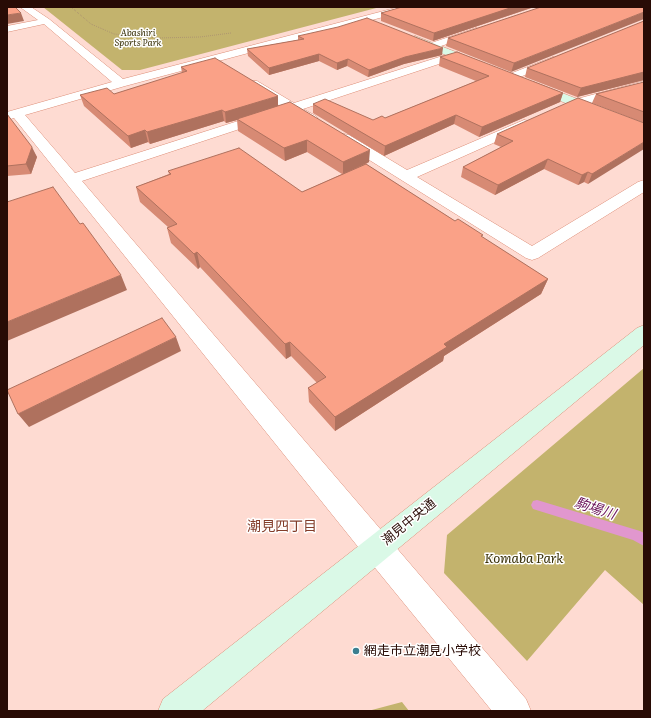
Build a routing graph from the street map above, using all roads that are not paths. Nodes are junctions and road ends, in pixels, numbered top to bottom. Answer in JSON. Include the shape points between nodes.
{"nodes":[{"id":1,"x":25,"y":7,"type":"edge"},
{"id":2,"x":410,"y":7,"type":"edge"},
{"id":3,"x":365,"y":19,"type":"junction"},
{"id":4,"x":46,"y":21,"type":"junction"},
{"id":5,"x":380,"y":25,"type":"edge"},
{"id":6,"x":7,"y":29,"type":"edge"},
{"id":7,"x":482,"y":29,"type":"edge"},
{"id":8,"x":402,"y":34,"type":"edge"},
{"id":9,"x":432,"y":46,"type":"junction"},
{"id":10,"x":456,"y":55,"type":"junction"},
{"id":11,"x":563,"y":56,"type":"edge"},
{"id":12,"x":213,"y":59,"type":"junction"},
{"id":13,"x":226,"y":67,"type":"edge"},
{"id":14,"x":239,"y":75,"type":"edge"},
{"id":15,"x":511,"y":77,"type":"junction"},
{"id":16,"x":121,"y":83,"type":"junction"},
{"id":17,"x":644,"y":85,"type":"edge"},
{"id":18,"x":576,"y":103,"type":"junction"},
{"id":19,"x":292,"y":108,"type":"junction"},
{"id":20,"x":559,"y":108,"type":"edge"},
{"id":21,"x":12,"y":115,"type":"edge"},
{"id":22,"x":537,"y":118,"type":"edge"},
{"id":23,"x":644,"y":130,"type":"edge"},
{"id":24,"x":406,"y":176,"type":"junction"},
{"id":25,"x":72,"y":179,"type":"junction"},
{"id":26,"x":644,"y":185,"type":"edge"},
{"id":27,"x":644,"y":333,"type":"edge"},
{"id":28,"x":376,"y":548,"type":"junction"},
{"id":29,"x":174,"y":711,"type":"edge"},
{"id":30,"x":514,"y":711,"type":"edge"}],
"edges":[{"from":1,"to":4,"type":"street"},
{"from":2,"to":3,"type":"street"},
{"from":3,"to":5,"type":"street"},
{"from":3,"to":12,"type":"street"},
{"from":4,"to":6,"type":"street"},
{"from":4,"to":16,"type":"street"},
{"from":7,"to":9,"type":"street"},
{"from":8,"to":9,"type":"street"},
{"from":9,"to":10,"type":"street"},
{"from":10,"to":15,"type":"street"},
{"from":10,"to":19,"type":"street"},
{"from":11,"to":15,"type":"street"},
{"from":12,"to":13,"type":"street"},
{"from":12,"to":16,"type":"street"},
{"from":14,"to":19,"type":"street"},
{"from":15,"to":18,"type":"street"},
{"from":16,"to":21,"type":"street"},
{"from":17,"to":18,"type":"street"},
{"from":18,"to":20,"type":"street"},
{"from":18,"to":23,"type":"street"},
{"from":19,"to":24,"type":"street"},
{"from":19,"to":25,"type":"street"},
{"from":21,"to":25,"type":"street"},
{"from":22,"to":24,"type":"street"},
{"from":24,"to":26,"type":"street","via":[[532,254]]},
{"from":25,"to":28,"type":"street"},
{"from":27,"to":28,"type":"street","name":"潮見中央通"},
{"from":28,"to":29,"type":"street","name":"潮見中央通"},
{"from":28,"to":30,"type":"street"}]}
